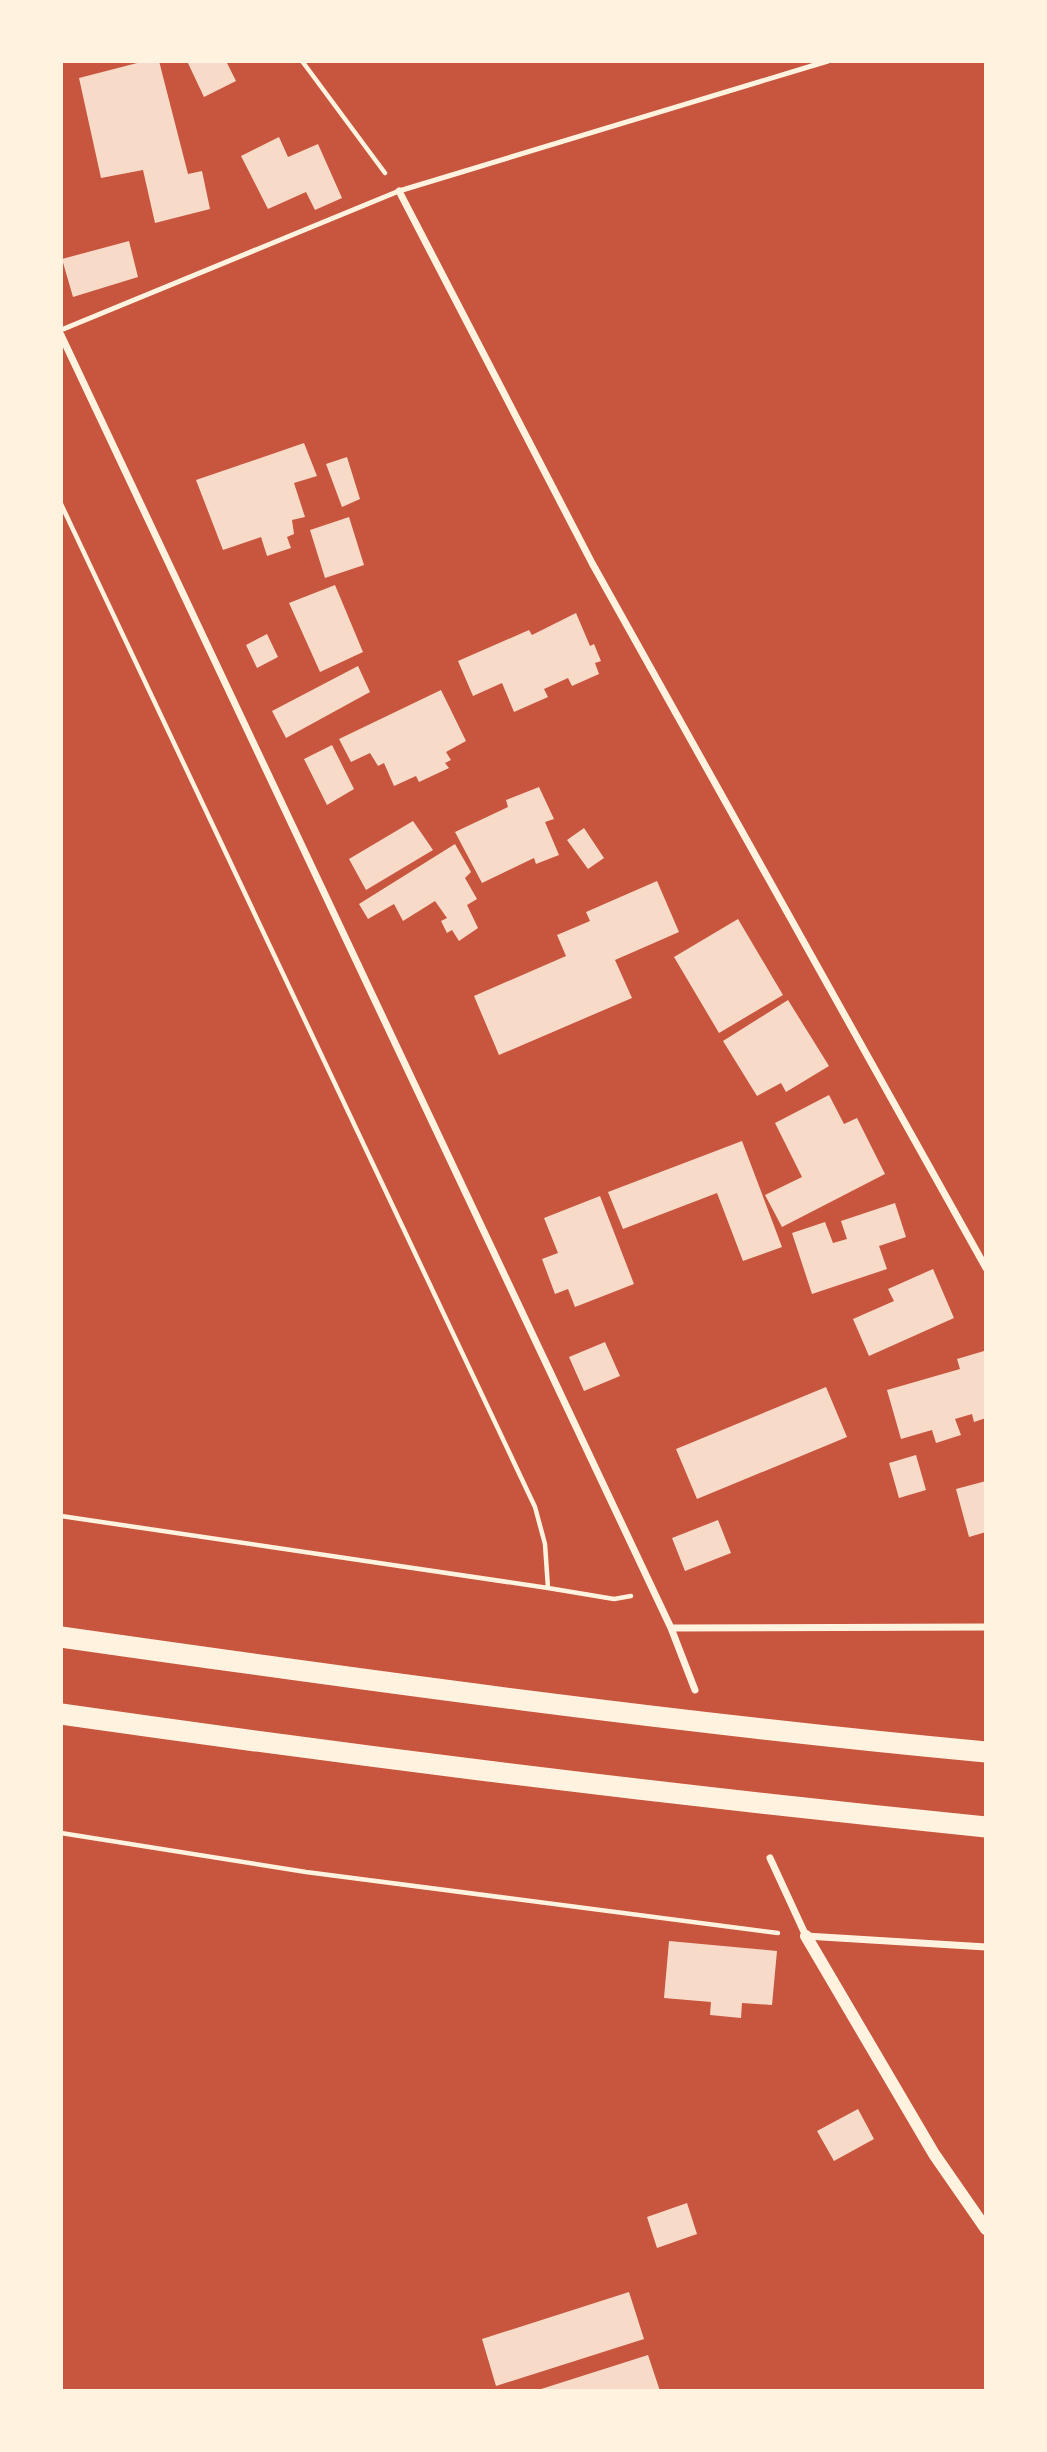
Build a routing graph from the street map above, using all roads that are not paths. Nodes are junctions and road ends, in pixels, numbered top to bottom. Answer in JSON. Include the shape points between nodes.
{"nodes":[{"id":1,"x":828,"y":61,"type":"edge"},
{"id":2,"x":399,"y":191,"type":"junction"},
{"id":3,"x":61,"y":332,"type":"edge"},
{"id":4,"x":986,"y":1268,"type":"edge"},
{"id":5,"x":986,"y":1627,"type":"edge"},
{"id":6,"x":671,"y":1628,"type":"junction"},
{"id":7,"x":61,"y":1637,"type":"edge"},
{"id":8,"x":695,"y":1690,"type":"dead end"},
{"id":9,"x":61,"y":1714,"type":"edge"},
{"id":10,"x":986,"y":1752,"type":"edge"},
{"id":11,"x":986,"y":1827,"type":"edge"},
{"id":12,"x":770,"y":1858,"type":"dead end"},
{"id":13,"x":806,"y":1936,"type":"junction"},
{"id":14,"x":986,"y":1947,"type":"edge"},
{"id":15,"x":986,"y":2229,"type":"edge"}],
"edges":[{"from":1,"to":2,"type":"lane"},
{"from":2,"to":3,"type":"lane"},
{"from":2,"to":4,"type":"street","via":[[592,563]]},
{"from":3,"to":6,"type":"street"},
{"from":5,"to":6,"type":"street"},
{"from":6,"to":8,"type":"street"},
{"from":7,"to":10,"type":"highway","via":[[780,1732]]},
{"from":9,"to":11,"type":"highway","via":[[290,1747]]},
{"from":12,"to":13,"type":"street"},
{"from":13,"to":14,"type":"street"},
{"from":13,"to":15,"type":"street","via":[[934,2154]]}]}
